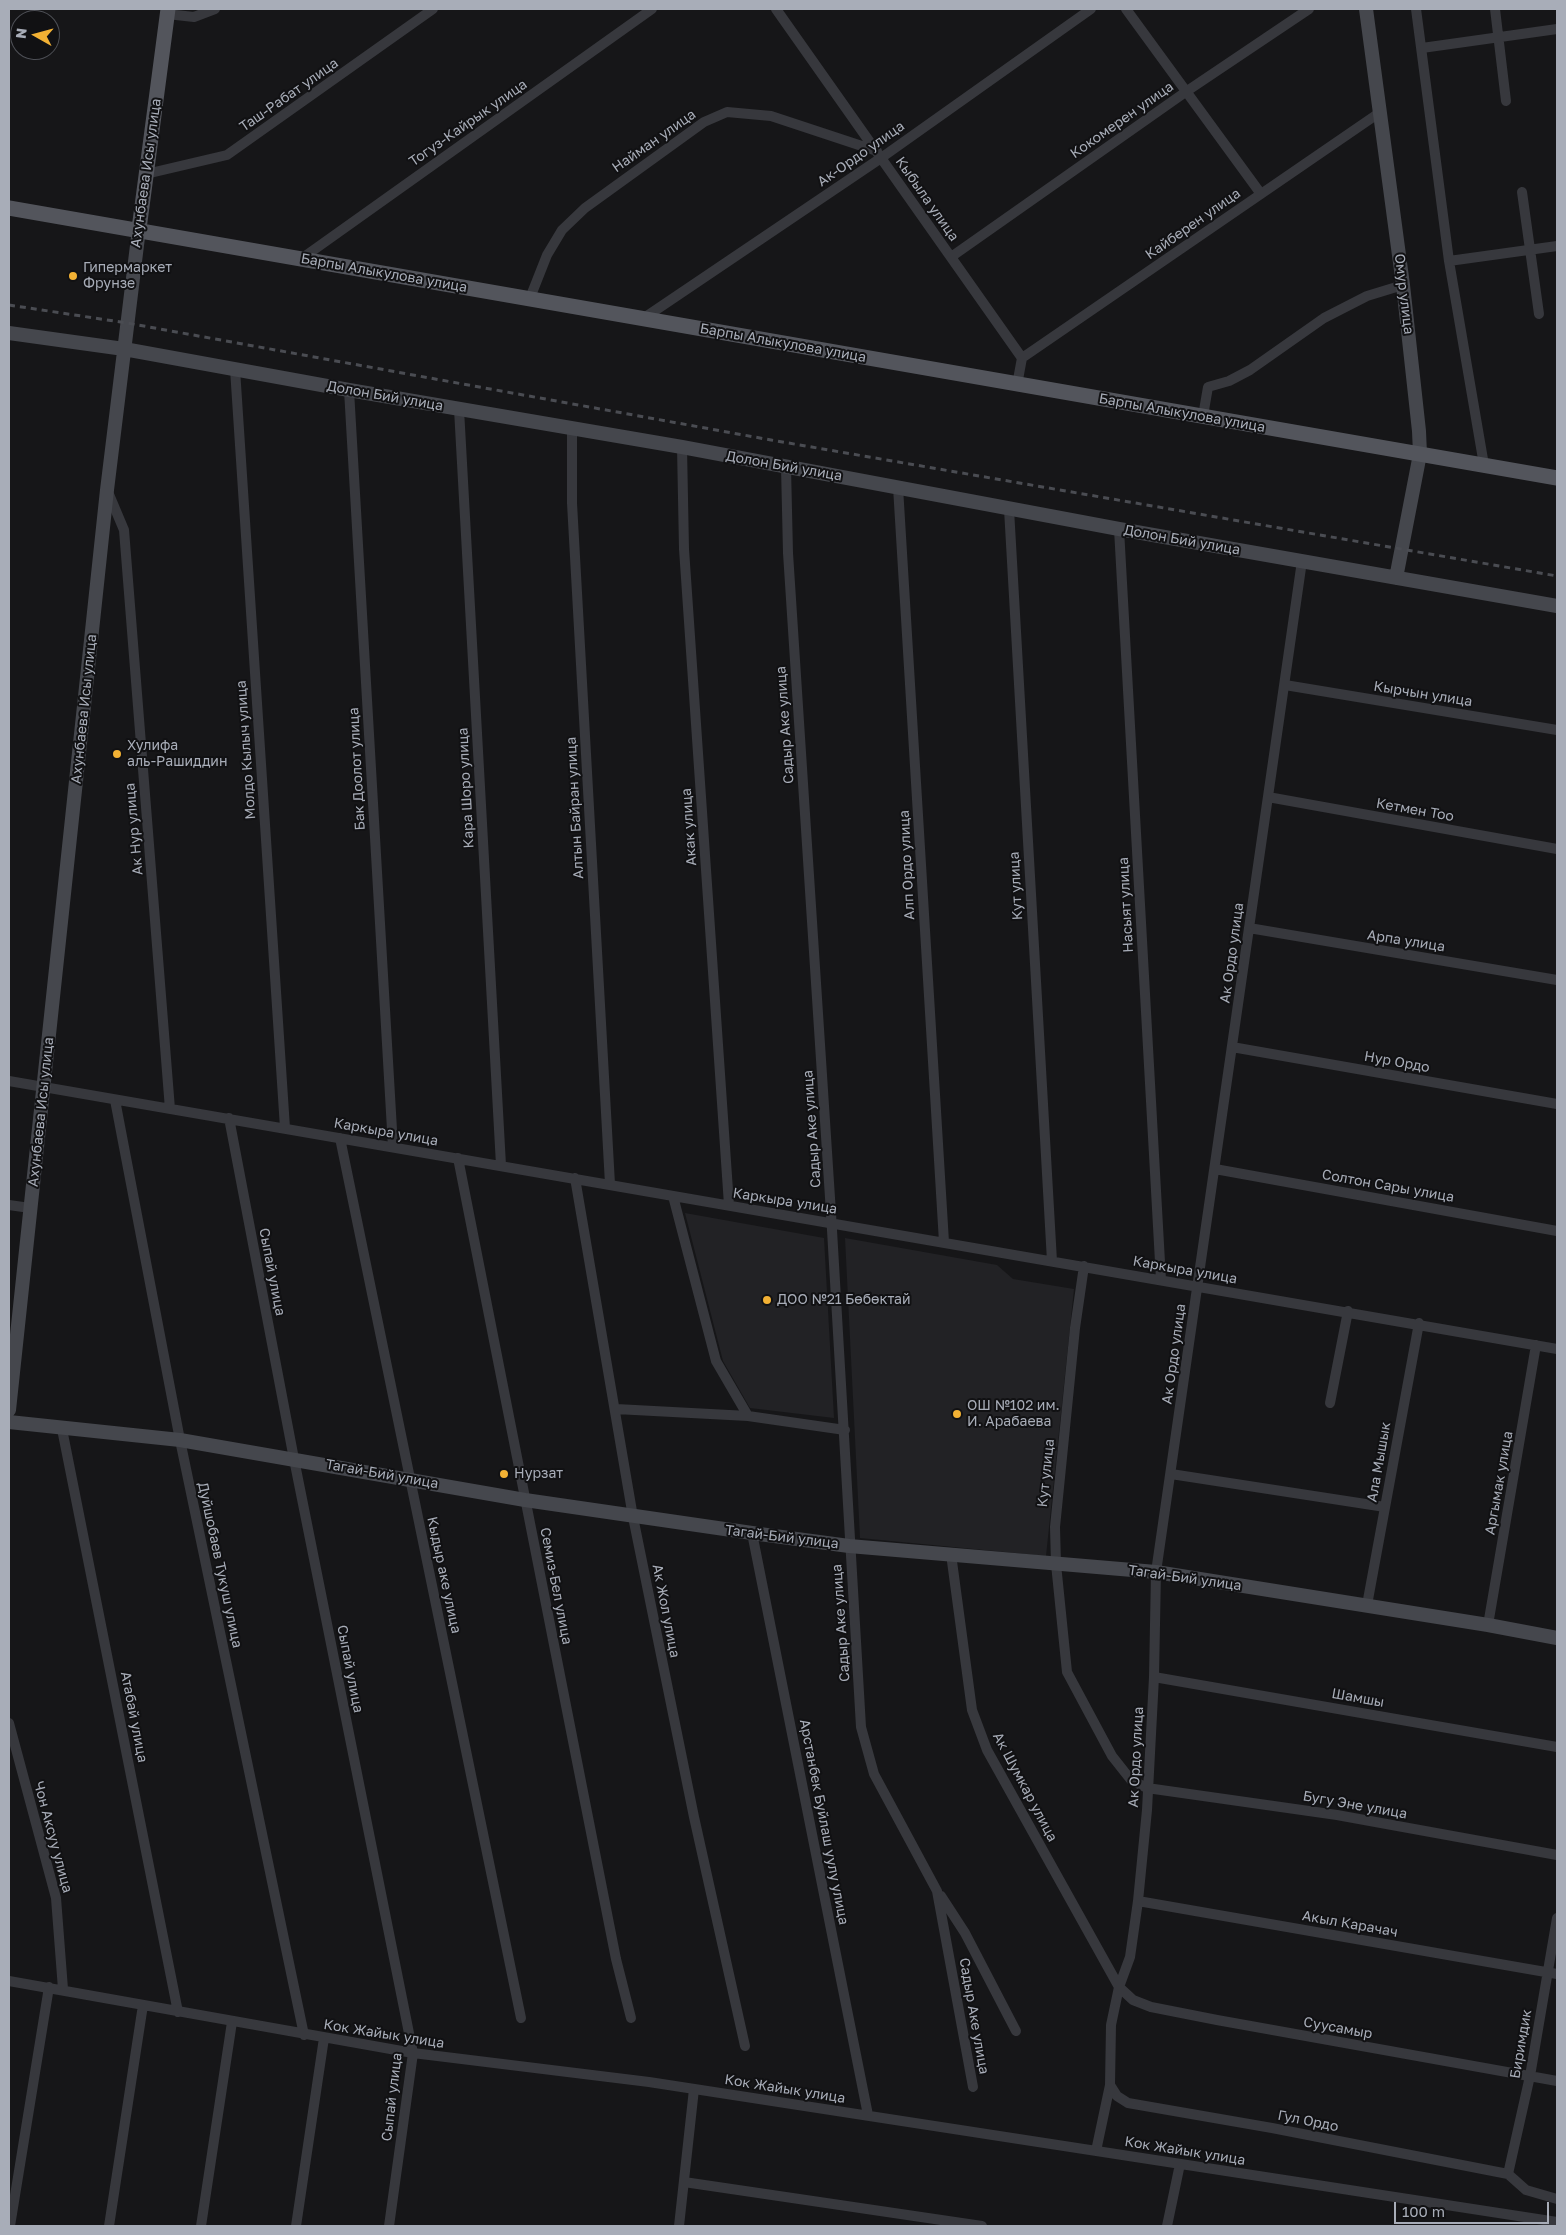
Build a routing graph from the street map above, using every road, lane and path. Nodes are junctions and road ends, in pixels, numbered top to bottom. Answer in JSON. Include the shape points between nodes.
{"nodes":[{"id":1,"x":215,"y":9,"type":"edge"},
{"id":2,"x":434,"y":9,"type":"edge"},
{"id":3,"x":652,"y":9,"type":"edge"},
{"id":4,"x":776,"y":9,"type":"edge"},
{"id":5,"x":1091,"y":9,"type":"edge"},
{"id":6,"x":1126,"y":9,"type":"edge"},
{"id":7,"x":1309,"y":9,"type":"edge"},
{"id":8,"x":1366,"y":9,"type":"edge"},
{"id":9,"x":1416,"y":9,"type":"edge"},
{"id":10,"x":1495,"y":9,"type":"edge"},
{"id":11,"x":168,"y":11,"type":"edge"},
{"id":12,"x":1557,"y":29,"type":"edge"},
{"id":13,"x":1498,"y":38,"type":"junction"},
{"id":14,"x":1422,"y":48,"type":"junction"},
{"id":15,"x":1187,"y":91,"type":"junction"},
{"id":16,"x":1506,"y":101,"type":"dead end"},
{"id":17,"x":1379,"y":113,"type":"junction"},
{"id":18,"x":879,"y":154,"type":"junction"},
{"id":19,"x":146,"y":174,"type":"junction"},
{"id":20,"x":1522,"y":192,"type":"dead end"},
{"id":21,"x":1261,"y":194,"type":"junction"},
{"id":22,"x":9,"y":208,"type":"edge"},
{"id":23,"x":139,"y":229,"type":"junction"},
{"id":24,"x":1557,"y":246,"type":"edge"},
{"id":25,"x":1531,"y":250,"type":"junction"},
{"id":26,"x":952,"y":257,"type":"junction"},
{"id":27,"x":301,"y":259,"type":"junction"},
{"id":28,"x":1449,"y":261,"type":"junction"},
{"id":29,"x":1403,"y":285,"type":"junction"},
{"id":30,"x":530,"y":298,"type":"junction"},
{"id":31,"x":1540,"y":314,"type":"dead end"},
{"id":32,"x":644,"y":318,"type":"junction"},
{"id":33,"x":9,"y":333,"type":"edge"},
{"id":34,"x":124,"y":349,"type":"junction"},
{"id":35,"x":1022,"y":358,"type":"junction"},
{"id":36,"x":235,"y":369,"type":"junction"},
{"id":37,"x":1017,"y":385,"type":"junction"},
{"id":38,"x":349,"y":390,"type":"junction"},
{"id":39,"x":459,"y":410,"type":"junction"},
{"id":40,"x":1203,"y":416,"type":"junction"},
{"id":41,"x":572,"y":429,"type":"junction"},
{"id":42,"x":682,"y":447,"type":"junction"},
{"id":43,"x":1420,"y":454,"type":"junction"},
{"id":44,"x":1484,"y":465,"type":"junction"},
{"id":45,"x":786,"y":468,"type":"junction"},
{"id":46,"x":1557,"y":478,"type":"edge"},
{"id":47,"x":898,"y":487,"type":"junction"},
{"id":48,"x":108,"y":490,"type":"junction"},
{"id":49,"x":1009,"y":509,"type":"junction"},
{"id":50,"x":1118,"y":529,"type":"junction"},
{"id":51,"x":1302,"y":561,"type":"junction"},
{"id":52,"x":1396,"y":578,"type":"junction"},
{"id":53,"x":1557,"y":606,"type":"edge"},
{"id":54,"x":1285,"y":685,"type":"junction"},
{"id":55,"x":1557,"y":730,"type":"edge"},
{"id":56,"x":1268,"y":798,"type":"junction"},
{"id":57,"x":1557,"y":849,"type":"edge"},
{"id":58,"x":1249,"y":928,"type":"junction"},
{"id":59,"x":1557,"y":980,"type":"edge"},
{"id":60,"x":1232,"y":1047,"type":"junction"},
{"id":61,"x":9,"y":1081,"type":"edge"},
{"id":62,"x":44,"y":1088,"type":"junction"},
{"id":63,"x":115,"y":1100,"type":"junction"},
{"id":64,"x":1557,"y":1104,"type":"edge"},
{"id":65,"x":170,"y":1109,"type":"junction"},
{"id":66,"x":229,"y":1118,"type":"junction"},
{"id":67,"x":284,"y":1128,"type":"junction"},
{"id":68,"x":340,"y":1138,"type":"junction"},
{"id":69,"x":393,"y":1147,"type":"junction"},
{"id":70,"x":458,"y":1158,"type":"junction"},
{"id":71,"x":501,"y":1165,"type":"junction"},
{"id":72,"x":1215,"y":1169,"type":"junction"},
{"id":73,"x":575,"y":1178,"type":"junction"},
{"id":74,"x":610,"y":1184,"type":"junction"},
{"id":75,"x":673,"y":1196,"type":"junction"},
{"id":76,"x":9,"y":1205,"type":"edge"},
{"id":77,"x":729,"y":1205,"type":"junction"},
{"id":78,"x":30,"y":1208,"type":"junction"},
{"id":79,"x":832,"y":1222,"type":"junction"},
{"id":80,"x":1557,"y":1231,"type":"edge"},
{"id":81,"x":944,"y":1242,"type":"junction"},
{"id":82,"x":1052,"y":1261,"type":"junction"},
{"id":83,"x":1084,"y":1266,"type":"junction"},
{"id":84,"x":1161,"y":1280,"type":"junction"},
{"id":85,"x":1198,"y":1286,"type":"junction"},
{"id":86,"x":1348,"y":1311,"type":"junction"},
{"id":87,"x":1418,"y":1323,"type":"junction"},
{"id":88,"x":1536,"y":1345,"type":"junction"},
{"id":89,"x":1557,"y":1349,"type":"edge"},
{"id":90,"x":1330,"y":1403,"type":"dead end"},
{"id":91,"x":616,"y":1409,"type":"junction"},
{"id":92,"x":9,"y":1410,"type":"edge"},
{"id":93,"x":748,"y":1416,"type":"junction"},
{"id":94,"x":9,"y":1422,"type":"edge"},
{"id":95,"x":62,"y":1429,"type":"junction"},
{"id":96,"x":844,"y":1430,"type":"junction"},
{"id":97,"x":180,"y":1440,"type":"junction"},
{"id":98,"x":294,"y":1459,"type":"junction"},
{"id":99,"x":1170,"y":1474,"type":"junction"},
{"id":100,"x":410,"y":1479,"type":"junction"},
{"id":101,"x":525,"y":1500,"type":"junction"},
{"id":102,"x":1385,"y":1507,"type":"junction"},
{"id":103,"x":633,"y":1517,"type":"junction"},
{"id":104,"x":752,"y":1534,"type":"junction"},
{"id":105,"x":849,"y":1546,"type":"junction"},
{"id":106,"x":951,"y":1554,"type":"junction"},
{"id":107,"x":1056,"y":1564,"type":"junction"},
{"id":108,"x":1156,"y":1572,"type":"junction"},
{"id":109,"x":1367,"y":1605,"type":"junction"},
{"id":110,"x":1488,"y":1625,"type":"junction"},
{"id":111,"x":1557,"y":1638,"type":"edge"},
{"id":112,"x":1154,"y":1677,"type":"junction"},
{"id":113,"x":9,"y":1723,"type":"edge"},
{"id":114,"x":1557,"y":1747,"type":"edge"},
{"id":115,"x":1147,"y":1788,"type":"junction"},
{"id":116,"x":1557,"y":1855,"type":"edge"},
{"id":117,"x":937,"y":1891,"type":"junction"},
{"id":118,"x":1138,"y":1901,"type":"junction"},
{"id":119,"x":1557,"y":1918,"type":"edge"},
{"id":120,"x":1553,"y":1973,"type":"edge"},
{"id":121,"x":9,"y":1981,"type":"edge"},
{"id":122,"x":49,"y":1987,"type":"junction"},
{"id":123,"x":1119,"y":1987,"type":"junction"},
{"id":124,"x":63,"y":1990,"type":"junction"},
{"id":125,"x":143,"y":2005,"type":"junction"},
{"id":126,"x":178,"y":2012,"type":"junction"},
{"id":127,"x":521,"y":2018,"type":"dead end"},
{"id":128,"x":631,"y":2018,"type":"dead end"},
{"id":129,"x":232,"y":2022,"type":"junction"},
{"id":130,"x":1016,"y":2031,"type":"dead end"},
{"id":131,"x":304,"y":2035,"type":"junction"},
{"id":132,"x":324,"y":2038,"type":"junction"},
{"id":133,"x":744,"y":2046,"type":"dead end"},
{"id":134,"x":413,"y":2053,"type":"junction"},
{"id":135,"x":1530,"y":2076,"type":"junction"},
{"id":136,"x":1557,"y":2081,"type":"edge"},
{"id":137,"x":1110,"y":2085,"type":"junction"},
{"id":138,"x":973,"y":2087,"type":"dead end"},
{"id":139,"x":694,"y":2089,"type":"junction"},
{"id":140,"x":868,"y":2116,"type":"junction"},
{"id":141,"x":1096,"y":2151,"type":"junction"},
{"id":142,"x":1180,"y":2164,"type":"junction"},
{"id":143,"x":1508,"y":2174,"type":"junction"},
{"id":144,"x":684,"y":2182,"type":"junction"},
{"id":145,"x":1557,"y":2199,"type":"edge"},
{"id":146,"x":1557,"y":2222,"type":"edge"},
{"id":147,"x":10,"y":2226,"type":"edge"},
{"id":148,"x":109,"y":2226,"type":"edge"},
{"id":149,"x":201,"y":2226,"type":"edge"},
{"id":150,"x":296,"y":2226,"type":"edge"},
{"id":151,"x":389,"y":2226,"type":"edge"},
{"id":152,"x":678,"y":2226,"type":"edge"},
{"id":153,"x":982,"y":2226,"type":"edge"},
{"id":154,"x":1167,"y":2226,"type":"edge"}],
"edges":[{"from":1,"to":11,"type":"street","via":[[194,17]]},
{"from":2,"to":19,"type":"street","name":"Таш-Рабат улица","via":[[227,155]]},
{"from":3,"to":27,"type":"street","name":"Тогуз-Кайрык улица"},
{"from":4,"to":18,"type":"street","name":"Кыбыла улица"},
{"from":5,"to":18,"type":"street","name":"Ак-Ордо улица"},
{"from":6,"to":15,"type":"street"},
{"from":7,"to":15,"type":"street","name":"Кокомерен улица"},
{"from":8,"to":17,"type":"street","name":"Омур улица"},
{"from":9,"to":14,"type":"street"},
{"from":10,"to":13,"type":"street"},
{"from":11,"to":19,"type":"main road","name":"Ахунбаева Исы улица"},
{"from":12,"to":13,"type":"street"},
{"from":13,"to":14,"type":"street"},
{"from":13,"to":16,"type":"street"},
{"from":14,"to":28,"type":"street"},
{"from":15,"to":21,"type":"street"},
{"from":15,"to":26,"type":"street","name":"Кокомерен улица"},
{"from":17,"to":21,"type":"street","name":"Кайберен улица"},
{"from":17,"to":29,"type":"street","name":"Омур улица"},
{"from":18,"to":26,"type":"street","name":"Кыбыла улица"},
{"from":18,"to":30,"type":"street","name":"Найман улица","via":[[771,116],[727,112],[704,122],[585,208],[562,230],[547,254]]},
{"from":18,"to":32,"type":"street","name":"Ак-Ордо улица"},
{"from":19,"to":23,"type":"main road","name":"Ахунбаева Исы улица"},
{"from":20,"to":25,"type":"street"},
{"from":21,"to":35,"type":"street","name":"Кайберен улица"},
{"from":22,"to":23,"type":"main road","name":"Барпы Алыкулова улица"},
{"from":23,"to":27,"type":"main road","name":"Барпы Алыкулова улица"},
{"from":23,"to":34,"type":"street","name":"Ахунбаева Исы улица"},
{"from":24,"to":25,"type":"street"},
{"from":25,"to":28,"type":"street"},
{"from":25,"to":31,"type":"street"},
{"from":26,"to":35,"type":"street","name":"Кыбыла улица"},
{"from":27,"to":30,"type":"main road","name":"Барпы Алыкулова улица"},
{"from":28,"to":44,"type":"street"},
{"from":29,"to":40,"type":"street","via":[[1366,296],[1324,318],[1250,370],[1208,387]]},
{"from":29,"to":43,"type":"street","name":"Омур улица"},
{"from":30,"to":32,"type":"main road","name":"Барпы Алыкулова улица"},
{"from":32,"to":37,"type":"main road","name":"Барпы Алыкулова улица"},
{"from":33,"to":34,"type":"street","name":"Долон Бий улица"},
{"from":34,"to":36,"type":"street","name":"Долон Бий улица"},
{"from":34,"to":48,"type":"street","name":"Ахунбаева Исы улица"},
{"from":35,"to":37,"type":"street"},
{"from":36,"to":38,"type":"street","name":"Долон Бий улица"},
{"from":36,"to":67,"type":"street","name":"Молдо Кылыч улица"},
{"from":37,"to":40,"type":"main road","name":"Барпы Алыкулова улица"},
{"from":38,"to":39,"type":"street","name":"Долон Бий улица"},
{"from":38,"to":69,"type":"street","name":"Бак Доолот улица"},
{"from":39,"to":41,"type":"street","name":"Долон Бий улица"},
{"from":39,"to":71,"type":"street","name":"Кара Шоро улица"},
{"from":40,"to":43,"type":"main road","name":"Барпы Алыкулова улица"},
{"from":41,"to":42,"type":"street","name":"Долон Бий улица"},
{"from":41,"to":74,"type":"street","name":"Алтын Байран улица","via":[[572,503]]},
{"from":42,"to":45,"type":"street","name":"Долон Бий улица"},
{"from":42,"to":77,"type":"street","name":"Акак улица","via":[[684,549]]},
{"from":43,"to":44,"type":"main road","name":"Барпы Алыкулова улица"},
{"from":43,"to":52,"type":"street","name":"Омур улица"},
{"from":44,"to":46,"type":"main road","name":"Барпы Алыкулова улица"},
{"from":45,"to":47,"type":"street","name":"Долон Бий улица"},
{"from":45,"to":79,"type":"street","name":"Садыр Аке улица","via":[[788,553]]},
{"from":47,"to":49,"type":"street","name":"Долон Бий улица"},
{"from":47,"to":81,"type":"street","name":"Алп Ордо улица"},
{"from":48,"to":62,"type":"street","name":"Ахунбаева Исы улица"},
{"from":48,"to":65,"type":"street","name":"Ак Нур улица","via":[[124,530]]},
{"from":49,"to":50,"type":"street","name":"Долон Бий улица"},
{"from":49,"to":82,"type":"street","name":"Кут улица"},
{"from":50,"to":51,"type":"street","name":"Долон Бий улица"},
{"from":50,"to":84,"type":"street","name":"Насыят улица"},
{"from":51,"to":52,"type":"street","name":"Долон Бий улица"},
{"from":51,"to":54,"type":"street","name":"Ак Ордо улица"},
{"from":52,"to":53,"type":"street","name":"Долон Бий улица"},
{"from":54,"to":55,"type":"street","name":"Кырчын улица"},
{"from":54,"to":56,"type":"street","name":"Ак Ордо улица"},
{"from":56,"to":57,"type":"street","name":"Кетмен Тоо"},
{"from":56,"to":58,"type":"street","name":"Ак Ордо улица"},
{"from":58,"to":59,"type":"street","name":"Арпа улица"},
{"from":58,"to":60,"type":"street","name":"Ак Ордо улица"},
{"from":60,"to":64,"type":"street","name":"Нур Ордо"},
{"from":60,"to":72,"type":"street","name":"Ак Ордо улица"},
{"from":61,"to":62,"type":"street","name":"Каркыра улица"},
{"from":62,"to":63,"type":"street","name":"Каркыра улица"},
{"from":62,"to":78,"type":"street","name":"Ахунбаева Исы улица"},
{"from":63,"to":65,"type":"street","name":"Каркыра улица"},
{"from":63,"to":97,"type":"street","name":"Дуйшобаев Тукуш улица"},
{"from":65,"to":66,"type":"street","name":"Каркыра улица"},
{"from":66,"to":67,"type":"street","name":"Каркыра улица"},
{"from":66,"to":98,"type":"street","name":"Сыпай улица"},
{"from":67,"to":68,"type":"street","name":"Каркыра улица"},
{"from":68,"to":69,"type":"street","name":"Каркыра улица"},
{"from":68,"to":100,"type":"street","name":"Кыдыр аке улица"},
{"from":69,"to":70,"type":"street","name":"Каркыра улица"},
{"from":70,"to":71,"type":"street","name":"Каркыра улица"},
{"from":70,"to":101,"type":"street","name":"Семиз-Бел улица"},
{"from":71,"to":73,"type":"street","name":"Каркыра улица"},
{"from":72,"to":80,"type":"street","name":"Солтон Сары улица"},
{"from":72,"to":85,"type":"street","name":"Ак Ордо улица"},
{"from":73,"to":74,"type":"street","name":"Каркыра улица"},
{"from":73,"to":91,"type":"street","name":"Ак Жол улица"},
{"from":74,"to":75,"type":"street","name":"Каркыра улица"},
{"from":75,"to":77,"type":"street","name":"Каркыра улица"},
{"from":75,"to":93,"type":"street","via":[[716,1361]]},
{"from":76,"to":78,"type":"street"},
{"from":77,"to":79,"type":"street","name":"Каркыра улица"},
{"from":78,"to":92,"type":"street","name":"Ахунбаева Исы улица"},
{"from":79,"to":81,"type":"street","name":"Каркыра улица"},
{"from":79,"to":96,"type":"street","name":"Садыр Аке улица"},
{"from":81,"to":82,"type":"street","name":"Каркыра улица"},
{"from":82,"to":83,"type":"street","name":"Каркыра улица"},
{"from":83,"to":84,"type":"street","name":"Каркыра улица"},
{"from":83,"to":107,"type":"street","name":"Кут улица","via":[[1055,1527]]},
{"from":84,"to":85,"type":"street","name":"Каркыра улица"},
{"from":85,"to":86,"type":"street","name":"Каркыра улица"},
{"from":85,"to":99,"type":"street","name":"Ак Ордо улица"},
{"from":86,"to":87,"type":"street","name":"Каркыра улица"},
{"from":86,"to":90,"type":"street"},
{"from":87,"to":88,"type":"street","name":"Каркыра улица"},
{"from":87,"to":102,"type":"street","name":"Ала Мышык"},
{"from":88,"to":89,"type":"street","name":"Каркыра улица"},
{"from":88,"to":110,"type":"street","name":"Аргымак улица"},
{"from":91,"to":93,"type":"street"},
{"from":91,"to":103,"type":"street","name":"Ак Жол улица"},
{"from":93,"to":96,"type":"street"},
{"from":94,"to":95,"type":"street","name":"Тагай-Бий улица"},
{"from":95,"to":97,"type":"street","name":"Тагай-Бий улица"},
{"from":95,"to":126,"type":"street","name":"Атабай улица"},
{"from":96,"to":105,"type":"street","name":"Садыр Аке улица"},
{"from":97,"to":98,"type":"street","name":"Тагай-Бий улица"},
{"from":97,"to":131,"type":"street","name":"Дуйшобаев Тукуш улица"},
{"from":98,"to":100,"type":"street","name":"Тагай-Бий улица"},
{"from":98,"to":134,"type":"street","name":"Сыпай улица"},
{"from":99,"to":102,"type":"street"},
{"from":99,"to":108,"type":"street","name":"Ак Ордо улица"},
{"from":100,"to":101,"type":"street","name":"Тагай-Бий улица"},
{"from":100,"to":127,"type":"street","name":"Кыдыр аке улица"},
{"from":101,"to":103,"type":"street","name":"Тагай-Бий улица"},
{"from":101,"to":128,"type":"street","name":"Семиз-Бел улица","via":[[614,1949]]},
{"from":102,"to":109,"type":"street","name":"Ала Мышык"},
{"from":103,"to":104,"type":"street","name":"Тагай-Бий улица"},
{"from":103,"to":133,"type":"street","name":"Ак Жол улица"},
{"from":104,"to":105,"type":"street","name":"Тагай-Бий улица"},
{"from":104,"to":140,"type":"street","name":"Арстанбек Буйлаш уулу улица"},
{"from":105,"to":106,"type":"street","name":"Тагай-Бий улица"},
{"from":105,"to":117,"type":"street","name":"Садыр Аке улица","via":[[861,1727],[874,1774]]},
{"from":106,"to":107,"type":"street","name":"Тагай-Бий улица"},
{"from":106,"to":123,"type":"street","name":"Ак Шумкар улица","via":[[972,1710],[987,1750]]},
{"from":107,"to":108,"type":"street","name":"Тагай-Бий улица"},
{"from":107,"to":115,"type":"street","name":"Кут улица","via":[[1067,1672],[1112,1756],[1131,1780]]},
{"from":108,"to":109,"type":"street","name":"Тагай-Бий улица"},
{"from":108,"to":112,"type":"street","name":"Ак Ордо улица"},
{"from":109,"to":110,"type":"street","name":"Тагай-Бий улица"},
{"from":110,"to":111,"type":"street","name":"Тагай-Бий улица"},
{"from":112,"to":114,"type":"street","name":"Шамшы"},
{"from":112,"to":115,"type":"street","name":"Ак Ордо улица"},
{"from":113,"to":124,"type":"street","name":"Чон Аксуу улица","via":[[56,1898]]},
{"from":115,"to":116,"type":"street","name":"Бугу Эне улица","via":[[1337,1815]]},
{"from":115,"to":118,"type":"street","name":"Ак Ордо улица"},
{"from":117,"to":130,"type":"street","name":"Садыр Аке улица","via":[[965,1933]]},
{"from":117,"to":138,"type":"street","name":"Садыр Аке улица"},
{"from":118,"to":120,"type":"street","name":"Акыл Карачач"},
{"from":118,"to":123,"type":"street","name":"Ак Ордо улица","via":[[1130,1956]]},
{"from":119,"to":120,"type":"street","name":"Биримдик"},
{"from":120,"to":135,"type":"street","name":"Биримдик"},
{"from":121,"to":122,"type":"street","name":"Кок Жайык улица"},
{"from":122,"to":124,"type":"street","name":"Кок Жайык улица"},
{"from":122,"to":147,"type":"street"},
{"from":123,"to":135,"type":"street","name":"Суусамыр","via":[[1133,2000],[1151,2007]]},
{"from":123,"to":137,"type":"street","name":"Ак Ордо улица","via":[[1111,2025]]},
{"from":124,"to":125,"type":"street","name":"Кок Жайык улица"},
{"from":125,"to":126,"type":"street","name":"Кок Жайык улица"},
{"from":125,"to":148,"type":"street"},
{"from":126,"to":129,"type":"street","name":"Кок Жайык улица"},
{"from":129,"to":131,"type":"street","name":"Кок Жайык улица"},
{"from":129,"to":149,"type":"street"},
{"from":131,"to":132,"type":"street","name":"Кок Жайык улица"},
{"from":132,"to":134,"type":"street","name":"Кок Жайык улица"},
{"from":132,"to":150,"type":"street"},
{"from":134,"to":139,"type":"street","name":"Кок Жайык улица"},
{"from":134,"to":151,"type":"street","name":"Сыпай улица"},
{"from":135,"to":136,"type":"street","name":"Суусамыр"},
{"from":135,"to":143,"type":"street","name":"Биримдик"},
{"from":137,"to":141,"type":"street","name":"Ак Ордо улица"},
{"from":137,"to":143,"type":"street","name":"Гул Ордо","via":[[1117,2096],[1128,2103]]},
{"from":139,"to":140,"type":"street","name":"Кок Жайык улица"},
{"from":139,"to":144,"type":"street"},
{"from":140,"to":141,"type":"street","name":"Кок Жайык улица"},
{"from":141,"to":142,"type":"street","name":"Кок Жайык улица"},
{"from":142,"to":146,"type":"street","name":"Кок Жайык улица"},
{"from":142,"to":154,"type":"street"},
{"from":143,"to":145,"type":"street","via":[[1526,2190]]},
{"from":144,"to":152,"type":"street"},
{"from":144,"to":153,"type":"street"}]}
